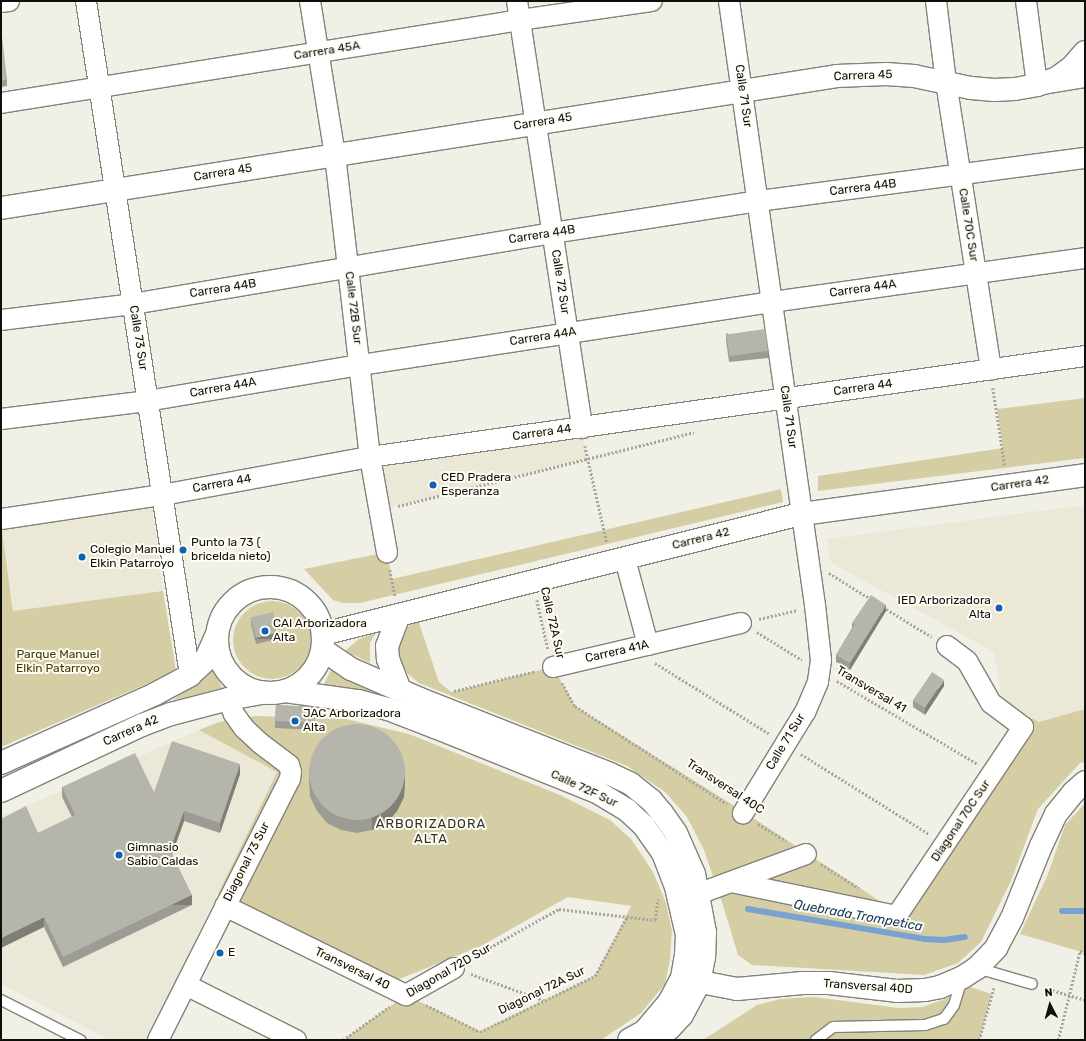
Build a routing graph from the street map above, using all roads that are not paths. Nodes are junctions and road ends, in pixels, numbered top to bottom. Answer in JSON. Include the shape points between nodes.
{"nodes":[{"id":1,"x":9,"y":1,"type":"edge"},
{"id":2,"x":86,"y":1,"type":"edge"},
{"id":3,"x":310,"y":1,"type":"edge"},
{"id":4,"x":652,"y":1,"type":"edge"},
{"id":5,"x":729,"y":1,"type":"edge"},
{"id":6,"x":936,"y":1,"type":"edge"},
{"id":7,"x":1026,"y":1,"type":"edge"},
{"id":8,"x":1,"y":2,"type":"edge"},
{"id":9,"x":518,"y":10,"type":"edge"},
{"id":10,"x":1085,"y":52,"type":"edge"},
{"id":11,"x":317,"y":53,"type":"junction"},
{"id":12,"x":1085,"y":77,"type":"edge"},
{"id":13,"x":946,"y":82,"type":"junction"},
{"id":14,"x":1037,"y":85,"type":"junction"},
{"id":15,"x":99,"y":87,"type":"junction"},
{"id":16,"x":742,"y":91,"type":"junction"},
{"id":17,"x":1,"y":103,"type":"edge"},
{"id":18,"x":535,"y":123,"type":"junction"},
{"id":19,"x":335,"y":155,"type":"junction"},
{"id":20,"x":1085,"y":158,"type":"edge"},
{"id":21,"x":961,"y":175,"type":"junction"},
{"id":22,"x":115,"y":190,"type":"junction"},
{"id":23,"x":758,"y":201,"type":"junction"},
{"id":24,"x":1,"y":208,"type":"edge"},
{"id":25,"x":552,"y":233,"type":"junction"},
{"id":26,"x":1085,"y":258,"type":"edge"},
{"id":27,"x":348,"y":268,"type":"junction"},
{"id":28,"x":976,"y":273,"type":"junction"},
{"id":29,"x":772,"y":302,"type":"junction"},
{"id":30,"x":132,"y":304,"type":"junction"},
{"id":31,"x":1,"y":320,"type":"edge"},
{"id":32,"x":568,"y":334,"type":"junction"},
{"id":33,"x":1085,"y":356,"type":"edge"},
{"id":34,"x":360,"y":365,"type":"junction"},
{"id":35,"x":991,"y":369,"type":"junction"},
{"id":36,"x":786,"y":399,"type":"junction"},
{"id":37,"x":148,"y":401,"type":"junction"},
{"id":38,"x":1,"y":419,"type":"edge"},
{"id":39,"x":582,"y":428,"type":"junction"},
{"id":40,"x":370,"y":458,"type":"junction"},
{"id":41,"x":1085,"y":475,"type":"edge"},
{"id":42,"x":162,"y":495,"type":"junction"},
{"id":43,"x":802,"y":514,"type":"junction"},
{"id":44,"x":1,"y":519,"type":"edge"},
{"id":45,"x":387,"y":552,"type":"road end"},
{"id":46,"x":618,"y":560,"type":"junction"},
{"id":47,"x":399,"y":615,"type":"junction"},
{"id":48,"x":741,"y":623,"type":"road end"},
{"id":49,"x":217,"y":634,"type":"junction"},
{"id":50,"x":323,"y":642,"type":"junction"},
{"id":51,"x":648,"y":645,"type":"junction"},
{"id":52,"x":947,"y":646,"type":"road end"},
{"id":53,"x":552,"y":668,"type":"road end"},
{"id":54,"x":190,"y":675,"type":"junction"},
{"id":55,"x":400,"y":690,"type":"junction"},
{"id":56,"x":277,"y":692,"type":"junction"},
{"id":57,"x":228,"y":699,"type":"junction"},
{"id":58,"x":1,"y":763,"type":"edge"},
{"id":59,"x":1085,"y":782,"type":"edge"},
{"id":60,"x":1,"y":791,"type":"edge"},
{"id":61,"x":743,"y":813,"type":"road end"},
{"id":62,"x":806,"y":854,"type":"road end"},
{"id":63,"x":730,"y":882,"type":"junction"},
{"id":64,"x":698,"y":894,"type":"junction"},
{"id":65,"x":225,"y":906,"type":"junction"},
{"id":66,"x":454,"y":968,"type":"road end"},
{"id":67,"x":970,"y":972,"type":"junction"},
{"id":68,"x":690,"y":981,"type":"junction"},
{"id":69,"x":1032,"y":984,"type":"road end"},
{"id":70,"x":186,"y":985,"type":"junction"},
{"id":71,"x":406,"y":995,"type":"joint"},
{"id":72,"x":1,"y":1000,"type":"edge"},
{"id":73,"x":80,"y":1040,"type":"edge"},
{"id":74,"x":158,"y":1040,"type":"edge"},
{"id":75,"x":296,"y":1040,"type":"edge"},
{"id":76,"x":629,"y":1040,"type":"edge"},
{"id":77,"x":655,"y":1040,"type":"edge"},
{"id":78,"x":816,"y":1040,"type":"edge"}],
"edges":[{"from":1,"to":8,"type":"street"},
{"from":2,"to":15,"type":"street","name":"Calle 73 Sur"},
{"from":3,"to":11,"type":"street","name":"Calle 72B Sur"},
{"from":4,"to":9,"type":"street","name":"Carrera 45A"},
{"from":5,"to":16,"type":"street","name":"Calle 71 Sur"},
{"from":6,"to":13,"type":"street","name":"Calle 70C Sur"},
{"from":7,"to":14,"type":"street"},
{"from":9,"to":11,"type":"street","name":"Carrera 45A"},
{"from":9,"to":18,"type":"street","name":"Calle 72 Sur"},
{"from":10,"to":14,"type":"street","via":[[1071,68],[1057,78]]},
{"from":11,"to":15,"type":"street","name":"Carrera 45A"},
{"from":11,"to":19,"type":"street","name":"Calle 72B Sur"},
{"from":12,"to":14,"type":"street","name":"Carrera 45"},
{"from":13,"to":14,"type":"street","name":"Carrera 45","via":[[994,90]]},
{"from":13,"to":16,"type":"street","name":"Carrera 45","via":[[886,74],[837,76]]},
{"from":13,"to":21,"type":"street","name":"Calle 70C Sur"},
{"from":15,"to":17,"type":"street","name":"Carrera 45A"},
{"from":15,"to":22,"type":"street","name":"Calle 73 Sur"},
{"from":16,"to":18,"type":"street","name":"Carrera 45"},
{"from":16,"to":23,"type":"street","name":"Calle 71 Sur"},
{"from":18,"to":19,"type":"street","name":"Carrera 45"},
{"from":18,"to":25,"type":"street","name":"Calle 72 Sur"},
{"from":19,"to":22,"type":"street","name":"Carrera 45"},
{"from":19,"to":27,"type":"street","name":"Calle 72B Sur"},
{"from":20,"to":21,"type":"street","name":"Carrera 44B"},
{"from":21,"to":23,"type":"street","name":"Carrera 44B"},
{"from":21,"to":28,"type":"street","name":"Calle 70C Sur"},
{"from":22,"to":24,"type":"street","name":"Carrera 45"},
{"from":22,"to":30,"type":"street","name":"Calle 73 Sur"},
{"from":23,"to":25,"type":"street","name":"Carrera 44B"},
{"from":23,"to":29,"type":"street","name":"Calle 71 Sur"},
{"from":25,"to":27,"type":"street","name":"Carrera 44B"},
{"from":25,"to":32,"type":"street","name":"Calle 72 Sur"},
{"from":26,"to":28,"type":"street","name":"Carrera 44A"},
{"from":27,"to":30,"type":"street","name":"Carrera 44B"},
{"from":27,"to":34,"type":"street","name":"Calle 72B Sur"},
{"from":28,"to":29,"type":"street","name":"Carrera 44A"},
{"from":28,"to":35,"type":"street","name":"Calle 70C Sur"},
{"from":29,"to":32,"type":"street","name":"Carrera 44A"},
{"from":29,"to":36,"type":"street","name":"Calle 71 Sur"},
{"from":30,"to":31,"type":"street","name":"Carrera 44B"},
{"from":30,"to":37,"type":"street","name":"Calle 73 Sur"},
{"from":32,"to":34,"type":"street","name":"Carrera 44A"},
{"from":32,"to":39,"type":"street","name":"Calle 72 Sur"},
{"from":33,"to":35,"type":"street","name":"Carrera 44"},
{"from":34,"to":37,"type":"street","name":"Carrera 44A"},
{"from":34,"to":40,"type":"street","name":"Calle 72B Sur"},
{"from":35,"to":36,"type":"street","name":"Carrera 44"},
{"from":36,"to":39,"type":"street","name":"Carrera 44"},
{"from":36,"to":43,"type":"street","name":"Calle 71 Sur"},
{"from":37,"to":38,"type":"street","name":"Carrera 44A"},
{"from":37,"to":42,"type":"street","name":"Calle 73 Sur"},
{"from":39,"to":40,"type":"street","name":"Carrera 44"},
{"from":40,"to":42,"type":"street","name":"Carrera 44"},
{"from":40,"to":45,"type":"street","name":"Calle 72B Sur"},
{"from":41,"to":43,"type":"street","name":"Carrera 42"},
{"from":42,"to":44,"type":"street","name":"Carrera 44"},
{"from":42,"to":54,"type":"street","name":"Calle 73 Sur"},
{"from":43,"to":46,"type":"street","name":"Carrera 42"},
{"from":43,"to":61,"type":"street","name":"Calle 71 Sur","via":[[820,644],[818,682],[805,712]]},
{"from":46,"to":47,"type":"street","name":"Carrera 42"},
{"from":46,"to":51,"type":"street"},
{"from":47,"to":50,"type":"street","name":"Carrera 42"},
{"from":47,"to":55,"type":"street","via":[[387,646],[388,660]]},
{"from":48,"to":51,"type":"street","name":"Carrera 41A"},
{"from":49,"to":50,"type":"street","via":[[222,618],[231,605],[259,588],[276,588],[292,592],[306,601],[316,614]]},
{"from":49,"to":54,"type":"street","name":"Carrera 42","via":[[205,662]]},
{"from":49,"to":56,"type":"street","via":[[222,663],[230,675],[255,691]]},
{"from":50,"to":55,"type":"street","name":"Calle 72F Sur","via":[[344,665]]},
{"from":50,"to":56,"type":"street","via":[[319,662],[310,675],[299,685]]},
{"from":51,"to":53,"type":"street","name":"Carrera 41A"},
{"from":52,"to":63,"type":"street","name":"Diagonal 70C Sur","via":[[967,661],[990,703],[1023,727],[898,914]]},
{"from":54,"to":58,"type":"street","name":"Carrera 42","via":[[155,694]]},
{"from":55,"to":64,"type":"street","name":"Calle 72F Sur","via":[[631,784],[651,800],[676,833],[694,874]]},
{"from":56,"to":57,"type":"street","name":"Carrera 42"},
{"from":56,"to":68,"type":"street","name":"Calle 72F Sur","via":[[358,701],[388,709],[597,792],[628,810],[658,844],[668,864],[687,935],[686,954]]},
{"from":57,"to":60,"type":"street","name":"Carrera 42","via":[[157,719]]},
{"from":57,"to":65,"type":"street","name":"Diagonal 73 Sur","via":[[244,728],[283,759],[291,772],[290,779]]},
{"from":59,"to":67,"type":"street","name":"Transversal 40D","via":[[1056,814],[1006,932],[996,948]]},
{"from":62,"to":63,"type":"street"},
{"from":63,"to":64,"type":"street"},
{"from":64,"to":68,"type":"street","name":"Calle 72F Sur","via":[[705,932],[704,957]]},
{"from":65,"to":70,"type":"street","name":"Diagonal 73 Sur"},
{"from":65,"to":71,"type":"street","name":"Transversal 40"},
{"from":66,"to":71,"type":"street","name":"Diagonal 72D Sur"},
{"from":67,"to":68,"type":"street","name":"Transversal 40D","via":[[940,987],[897,991],[803,983],[737,989]]},
{"from":67,"to":69,"type":"lane","via":[[998,974]]},
{"from":67,"to":78,"type":"lane","via":[[944,1019],[925,1025],[833,1027]]},
{"from":68,"to":76,"type":"street","name":"Calle 72F Sur","via":[[645,1031]]},
{"from":68,"to":77,"type":"street","name":"Calle 72F Sur","via":[[682,1015]]},
{"from":70,"to":74,"type":"street","name":"Diagonal 73 Sur"},
{"from":70,"to":75,"type":"street"},
{"from":72,"to":73,"type":"lane"}]}
